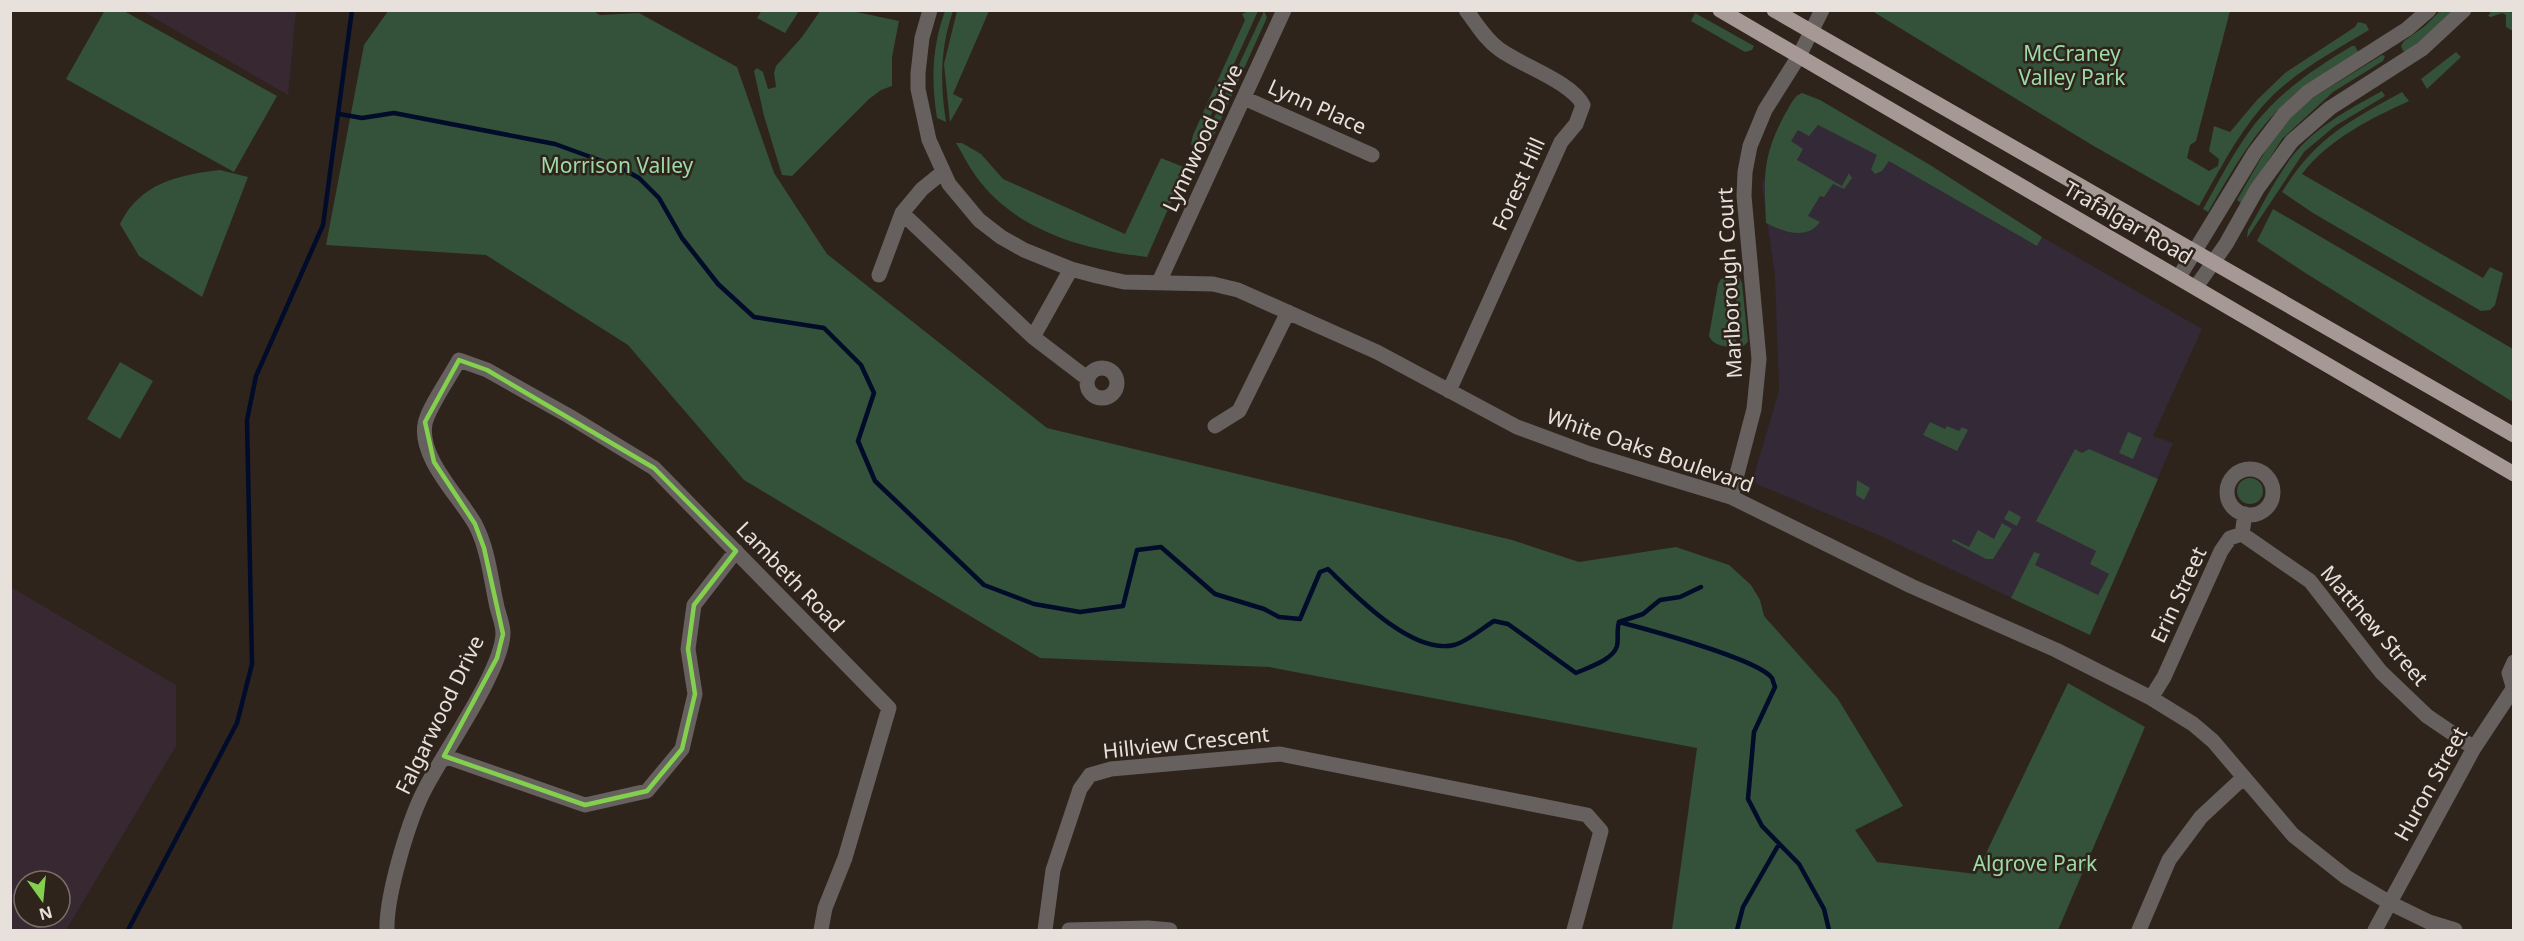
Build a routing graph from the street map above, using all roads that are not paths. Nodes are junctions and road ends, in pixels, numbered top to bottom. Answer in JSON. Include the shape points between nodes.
{"nodes":[{"id":1,"x":930,"y":10,"type":"edge"},
{"id":2,"x":1284,"y":10,"type":"edge"},
{"id":3,"x":1466,"y":10,"type":"edge"},
{"id":4,"x":1720,"y":10,"type":"edge"},
{"id":5,"x":1774,"y":10,"type":"edge"},
{"id":6,"x":1822,"y":10,"type":"edge"},
{"id":7,"x":2429,"y":10,"type":"edge"},
{"id":8,"x":2464,"y":10,"type":"edge"},
{"id":9,"x":1812,"y":31,"type":"junction"},
{"id":10,"x":1799,"y":56,"type":"junction"},
{"id":11,"x":1244,"y":98,"type":"junction"},
{"id":12,"x":1372,"y":155,"type":"dead end"},
{"id":13,"x":943,"y":172,"type":"junction"},
{"id":14,"x":902,"y":213,"type":"junction"},
{"id":15,"x":2196,"y":251,"type":"junction"},
{"id":16,"x":2213,"y":262,"type":"junction"},
{"id":17,"x":1071,"y":269,"type":"junction"},
{"id":18,"x":879,"y":275,"type":"dead end"},
{"id":19,"x":2179,"y":277,"type":"junction"},
{"id":20,"x":1159,"y":282,"type":"junction"},
{"id":21,"x":2196,"y":287,"type":"junction"},
{"id":22,"x":1288,"y":312,"type":"junction"},
{"id":23,"x":1033,"y":337,"type":"junction"},
{"id":24,"x":459,"y":360,"type":"joint"},
{"id":25,"x":1088,"y":379,"type":"dead end"},
{"id":26,"x":1449,"y":391,"type":"junction"},
{"id":27,"x":1215,"y":426,"type":"dead end"},
{"id":28,"x":2514,"y":435,"type":"edge"},
{"id":29,"x":2514,"y":474,"type":"edge"},
{"id":30,"x":1731,"y":497,"type":"junction"},
{"id":31,"x":2245,"y":514,"type":"dead end"},
{"id":32,"x":2242,"y":534,"type":"junction"},
{"id":33,"x":736,"y":551,"type":"junction"},
{"id":34,"x":2514,"y":662,"type":"edge"},
{"id":35,"x":2513,"y":689,"type":"edge"},
{"id":36,"x":2151,"y":698,"type":"junction"},
{"id":37,"x":2474,"y":748,"type":"junction"},
{"id":38,"x":444,"y":756,"type":"junction"},
{"id":39,"x":2244,"y":777,"type":"junction"},
{"id":40,"x":2390,"y":903,"type":"junction"},
{"id":41,"x":387,"y":930,"type":"edge"},
{"id":42,"x":821,"y":930,"type":"edge"},
{"id":43,"x":1045,"y":930,"type":"edge"},
{"id":44,"x":1069,"y":930,"type":"edge"},
{"id":45,"x":1170,"y":930,"type":"edge"},
{"id":46,"x":1574,"y":930,"type":"edge"},
{"id":47,"x":2139,"y":930,"type":"edge"},
{"id":48,"x":2375,"y":930,"type":"edge"},
{"id":49,"x":2456,"y":930,"type":"edge"}],
"edges":[{"from":1,"to":13,"type":"street","name":"White Oaks Boulevard","via":[[922,38],[918,89],[929,140]]},
{"from":2,"to":11,"type":"street","name":"Lynnwood Drive"},
{"from":3,"to":26,"type":"street","name":"Forest Hill","via":[[1475,26],[1498,48],[1563,86],[1583,105],[1576,124],[1561,142]]},
{"from":4,"to":10,"type":"main road","name":"Trafalgar Road"},
{"from":5,"to":9,"type":"main road","name":"Trafalgar Road"},
{"from":6,"to":9,"type":"street","name":"Marlborough Court"},
{"from":7,"to":15,"type":"street","via":[[2400,34],[2296,102],[2268,132]]},
{"from":8,"to":16,"type":"street","via":[[2422,49],[2330,108],[2292,141],[2257,189]]},
{"from":9,"to":10,"type":"street","name":"Marlborough Court"},
{"from":9,"to":15,"type":"main road","name":"Trafalgar Road"},
{"from":10,"to":19,"type":"main road","name":"Trafalgar Road"},
{"from":10,"to":30,"type":"street","name":"Marlborough Court","via":[[1765,110],[1750,146],[1745,172],[1758,385]]},
{"from":11,"to":12,"type":"street","name":"Lynn Place"},
{"from":11,"to":20,"type":"street","name":"Lynnwood Drive"},
{"from":13,"to":14,"type":"street"},
{"from":13,"to":17,"type":"street","name":"White Oaks Boulevard","via":[[963,203],[1001,237]]},
{"from":14,"to":18,"type":"street"},
{"from":14,"to":23,"type":"street"},
{"from":15,"to":16,"type":"main road","name":"Trafalgar Road"},
{"from":15,"to":19,"type":"street"},
{"from":16,"to":21,"type":"street"},
{"from":16,"to":28,"type":"main road","name":"Trafalgar Road"},
{"from":17,"to":20,"type":"street","name":"White Oaks Boulevard","via":[[1124,282]]},
{"from":17,"to":23,"type":"street"},
{"from":19,"to":21,"type":"main road","name":"Trafalgar Road"},
{"from":20,"to":22,"type":"street","name":"White Oaks Boulevard","via":[[1213,284],[1238,290]]},
{"from":21,"to":29,"type":"main road","name":"Trafalgar Road"},
{"from":22,"to":26,"type":"street","name":"White Oaks Boulevard","via":[[1377,352]]},
{"from":22,"to":27,"type":"street","via":[[1239,411]]},
{"from":23,"to":25,"type":"street"},
{"from":24,"to":33,"type":"street","name":"Lambeth Road","via":[[487,370],[654,468]]},
{"from":24,"to":38,"type":"street","name":"Falgarwood Drive","via":[[425,422],[424,438],[434,462],[475,524],[503,634],[497,658]]},
{"from":26,"to":30,"type":"street","name":"White Oaks Boulevard","via":[[1517,427]]},
{"from":30,"to":36,"type":"street","name":"White Oaks Boulevard"},
{"from":31,"to":32,"type":"street"},
{"from":32,"to":36,"type":"street","name":"Erin Street","via":[[2230,538],[2222,551]]},
{"from":32,"to":37,"type":"street","name":"Matthew Street","via":[[2310,581],[2381,672],[2427,716]]},
{"from":33,"to":38,"type":"street","via":[[694,605],[688,650],[696,694],[682,749],[647,791],[585,805]]},
{"from":33,"to":42,"type":"street","name":"Lambeth Road","via":[[889,708]]},
{"from":34,"to":35,"type":"street","name":"Huron Street","via":[[2509,673]]},
{"from":35,"to":37,"type":"street","name":"Huron Street"},
{"from":36,"to":39,"type":"street","name":"White Oaks Boulevard","via":[[2193,724]]},
{"from":37,"to":40,"type":"street","name":"Huron Street"},
{"from":38,"to":41,"type":"street","name":"Falgarwood Drive","via":[[424,789],[408,837],[387,910]]},
{"from":39,"to":40,"type":"street","name":"White Oaks Boulevard","via":[[2314,852]]},
{"from":39,"to":47,"type":"street","via":[[2201,816],[2169,860]]},
{"from":40,"to":48,"type":"street","name":"Huron Street"},
{"from":40,"to":49,"type":"street","name":"White Oaks Boulevard"},
{"from":43,"to":46,"type":"street","name":"Hillview Crescent","via":[[1053,870],[1080,789],[1090,775],[1111,769],[1280,754],[1587,815],[1601,831]]},
{"from":44,"to":45,"type":"street"}]}
